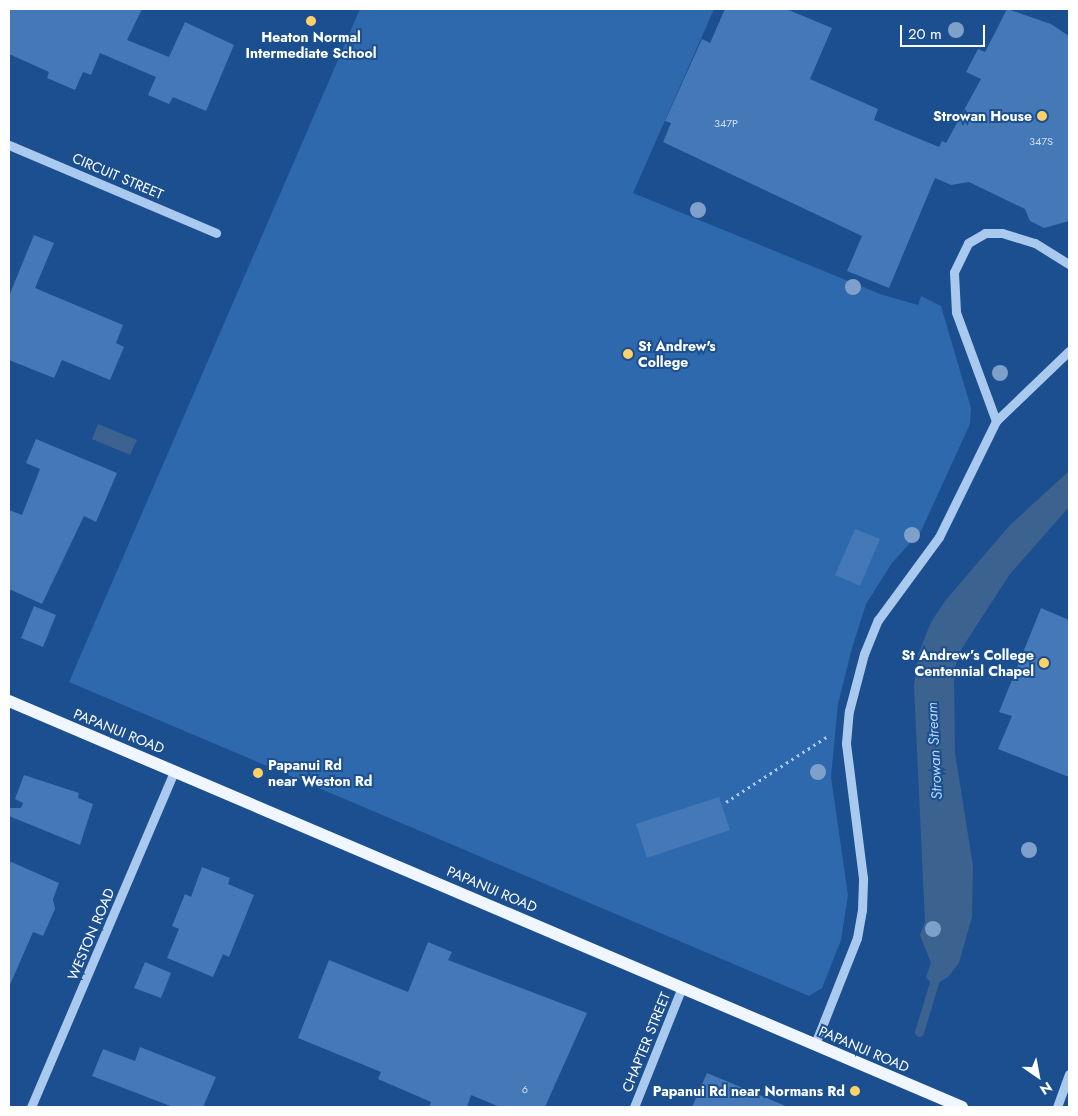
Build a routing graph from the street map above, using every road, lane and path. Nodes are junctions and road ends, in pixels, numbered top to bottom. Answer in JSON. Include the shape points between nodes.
{"nodes":[{"id":1,"x":9,"y":145,"type":"edge"},
{"id":2,"x":216,"y":232,"type":"dead end"},
{"id":3,"x":1069,"y":264,"type":"edge"},
{"id":4,"x":1069,"y":351,"type":"edge"},
{"id":5,"x":996,"y":421,"type":"junction"},
{"id":6,"x":9,"y":701,"type":"edge"},
{"id":7,"x":847,"y":728,"type":"junction"},
{"id":8,"x":175,"y":770,"type":"junction"},
{"id":9,"x":726,"y":802,"type":"dead end"},
{"id":10,"x":682,"y":987,"type":"junction"},
{"id":11,"x":815,"y":1044,"type":"junction"},
{"id":12,"x":1069,"y":1074,"type":"edge"},
{"id":13,"x":31,"y":1107,"type":"edge"},
{"id":14,"x":634,"y":1107,"type":"edge"},
{"id":15,"x":962,"y":1107,"type":"edge"},
{"id":16,"x":1057,"y":1107,"type":"edge"}],
"edges":[{"from":1,"to":2,"type":"street","name":"CIRCUIT STREET"},
{"from":3,"to":5,"type":"street","via":[[1035,243],[1002,233],[985,233],[968,243],[954,272],[956,312]]},
{"from":4,"to":5,"type":"street"},
{"from":5,"to":7,"type":"street","via":[[939,537],[878,620],[854,685]]},
{"from":6,"to":8,"type":"main road","name":"PAPANUI ROAD"},
{"from":7,"to":9,"type":"path"},
{"from":7,"to":11,"type":"street","via":[[847,761],[863,878],[862,910],[857,938]]},
{"from":8,"to":10,"type":"main road","name":"PAPANUI ROAD"},
{"from":8,"to":13,"type":"street","name":"WESTON ROAD"},
{"from":10,"to":11,"type":"main road","name":"PAPANUI ROAD"},
{"from":10,"to":14,"type":"street","name":"CHAPTER STREET"},
{"from":11,"to":15,"type":"main road","name":"PAPANUI ROAD"},
{"from":12,"to":16,"type":"street"}]}
